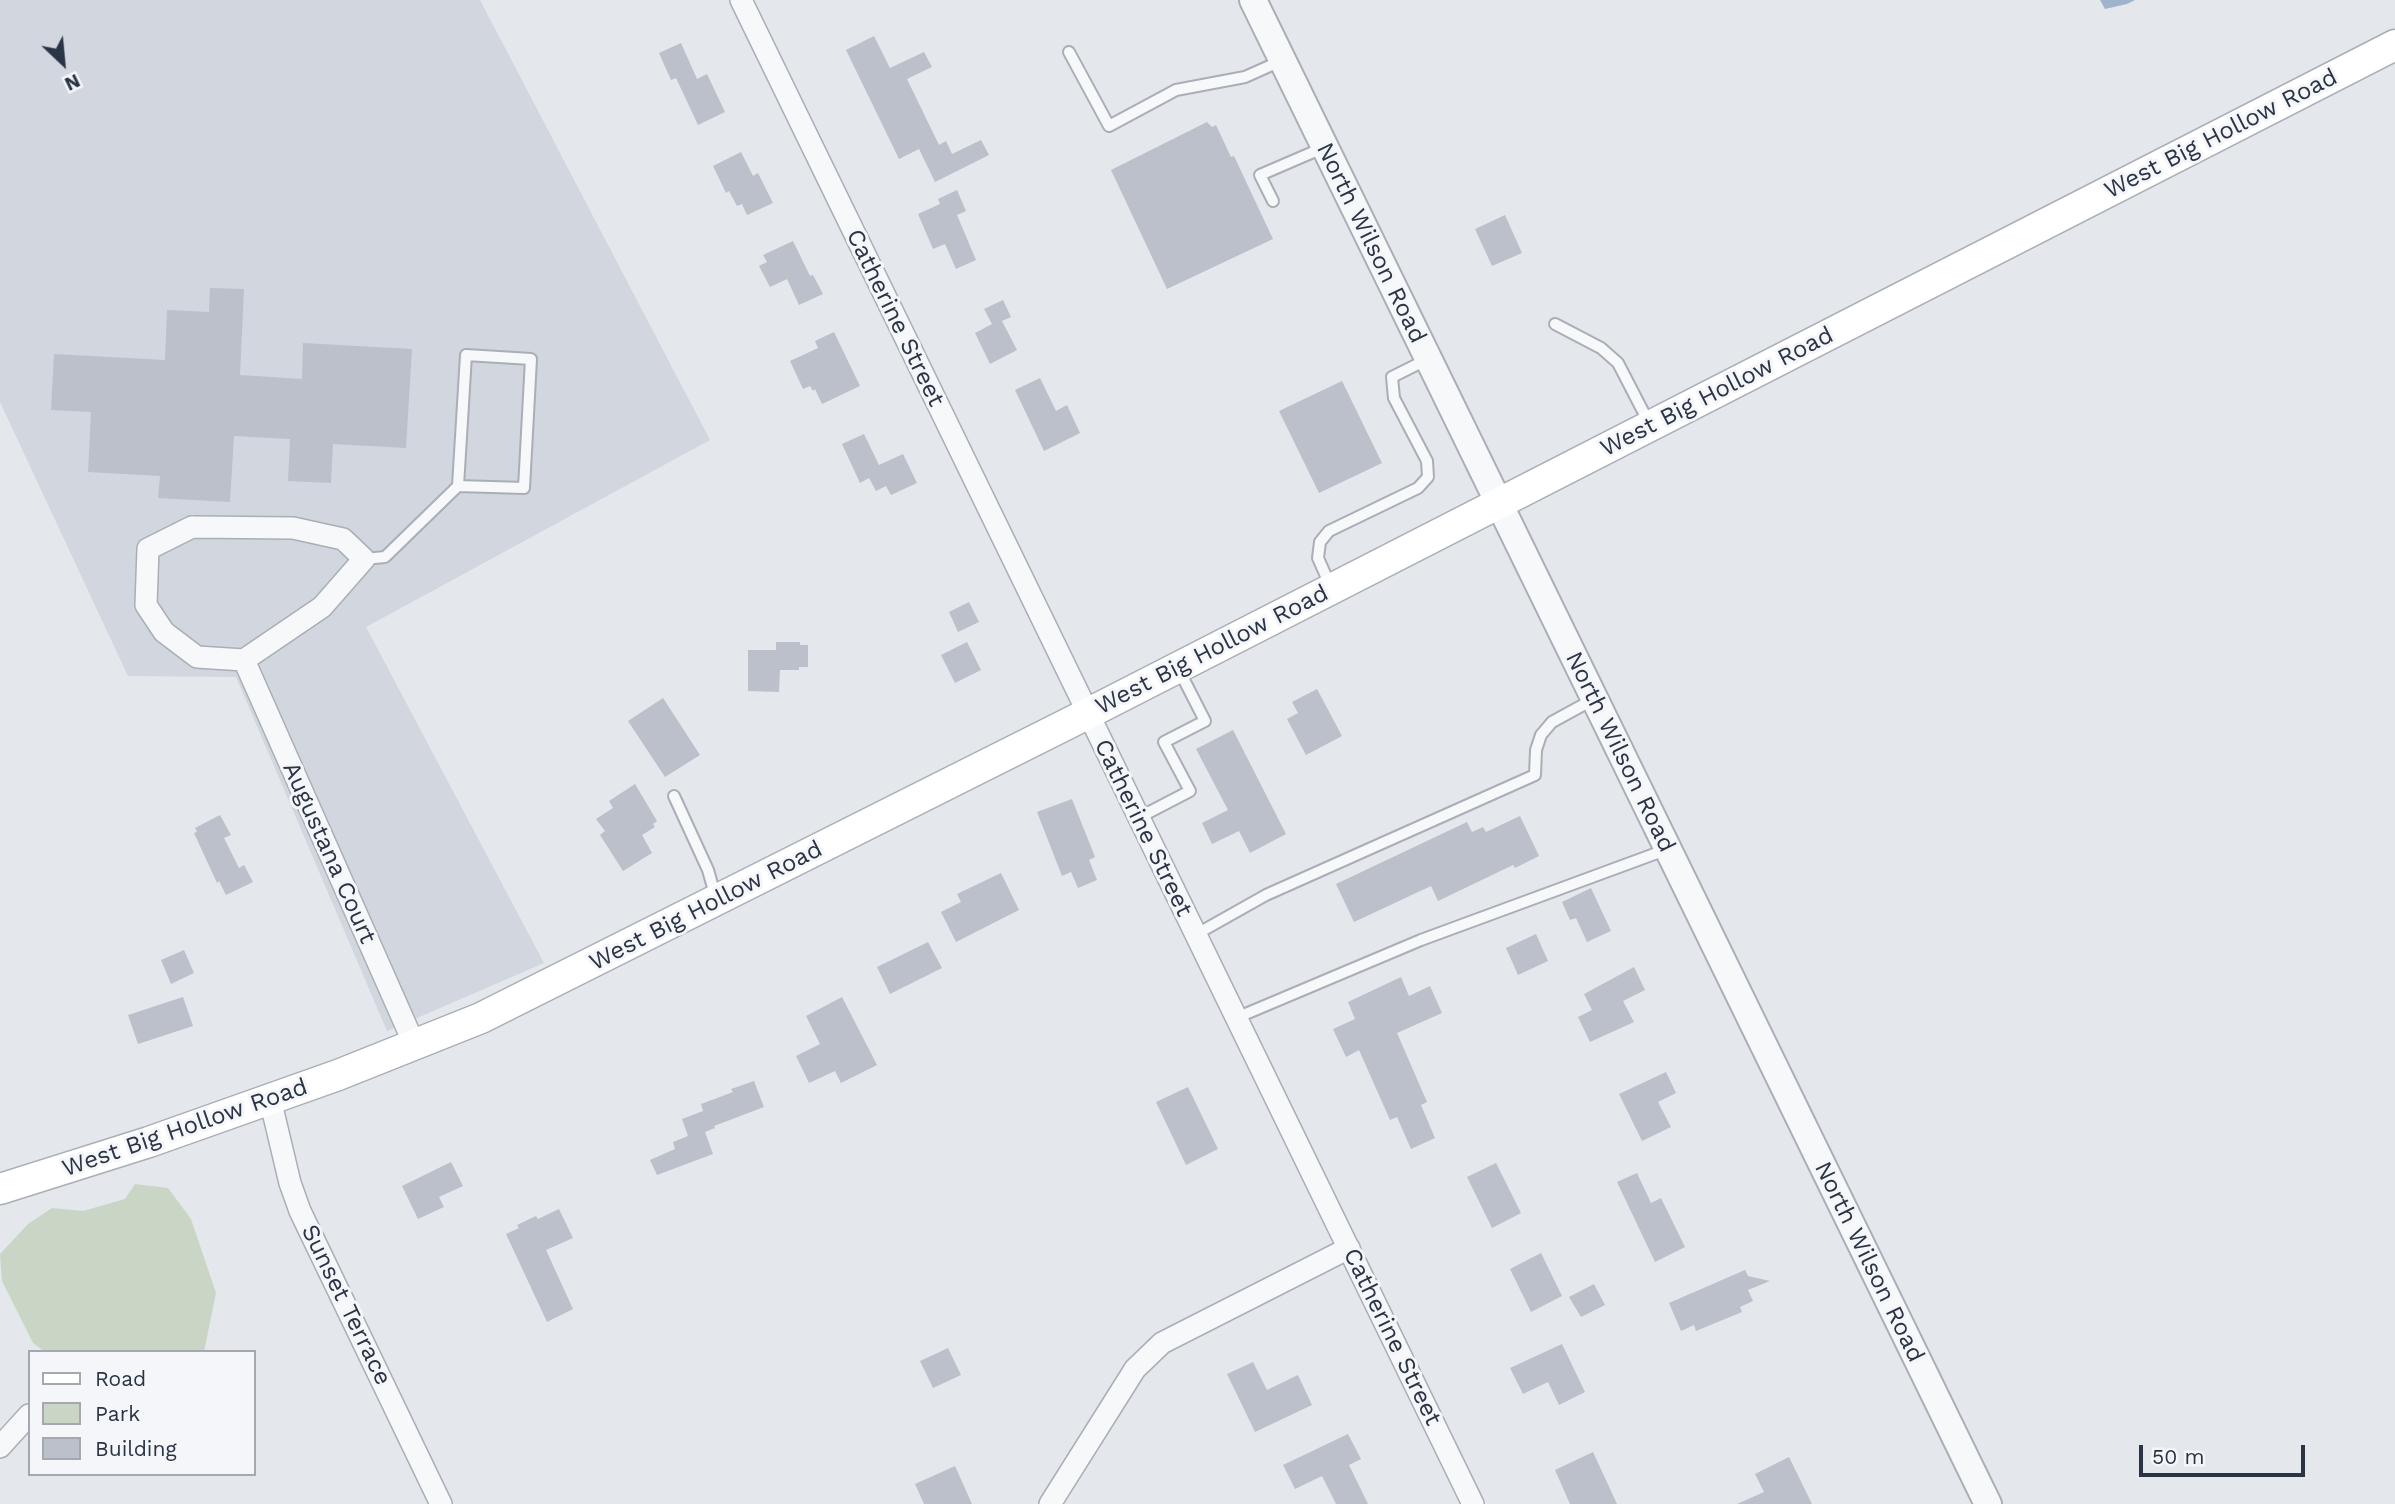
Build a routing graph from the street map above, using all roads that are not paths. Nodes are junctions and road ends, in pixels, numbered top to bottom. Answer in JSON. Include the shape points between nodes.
{"nodes":[{"id":1,"x":741,"y":0,"type":"edge"},
{"id":2,"x":1253,"y":0,"type":"edge"},
{"id":3,"x":2395,"y":45,"type":"edge"},
{"id":4,"x":1069,"y":52,"type":"dead end"},
{"id":5,"x":1283,"y":60,"type":"junction"},
{"id":6,"x":1325,"y":147,"type":"junction"},
{"id":7,"x":1273,"y":201,"type":"dead end"},
{"id":8,"x":1555,"y":324,"type":"dead end"},
{"id":9,"x":1428,"y":359,"type":"junction"},
{"id":10,"x":1650,"y":426,"type":"junction"},
{"id":11,"x":458,"y":486,"type":"junction"},
{"id":12,"x":1498,"y":503,"type":"junction"},
{"id":13,"x":363,"y":559,"type":"junction"},
{"id":14,"x":1332,"y":589,"type":"junction"},
{"id":15,"x":244,"y":660,"type":"junction"},
{"id":16,"x":1178,"y":668,"type":"junction"},
{"id":17,"x":1594,"y":699,"type":"junction"},
{"id":18,"x":1087,"y":714,"type":"junction"},
{"id":19,"x":674,"y":796,"type":"dead end"},
{"id":20,"x":1138,"y":818,"type":"junction"},
{"id":21,"x":1668,"y":849,"type":"junction"},
{"id":22,"x":717,"y":900,"type":"junction"},
{"id":23,"x":1195,"y":935,"type":"junction"},
{"id":24,"x":1236,"y":1018,"type":"junction"},
{"id":25,"x":415,"y":1046,"type":"junction"},
{"id":26,"x":270,"y":1099,"type":"junction"},
{"id":27,"x":0,"y":1189,"type":"edge"},
{"id":28,"x":1349,"y":1248,"type":"junction"},
{"id":29,"x":28,"y":1416,"type":"edge"},
{"id":30,"x":0,"y":1447,"type":"edge"},
{"id":31,"x":440,"y":1504,"type":"edge"},
{"id":32,"x":1050,"y":1504,"type":"edge"},
{"id":33,"x":1473,"y":1504,"type":"edge"},
{"id":34,"x":1988,"y":1504,"type":"edge"}],
"edges":[{"from":1,"to":18,"type":"street","name":"Catherine Street"},
{"from":2,"to":5,"type":"street","name":"North Wilson Road"},
{"from":3,"to":10,"type":"main road","name":"West Big Hollow Road"},
{"from":4,"to":5,"type":"lane","via":[[1109,126],[1176,90],[1245,77]]},
{"from":5,"to":6,"type":"street","name":"North Wilson Road"},
{"from":6,"to":7,"type":"lane","via":[[1260,176]]},
{"from":6,"to":9,"type":"street","name":"North Wilson Road"},
{"from":8,"to":10,"type":"lane","via":[[1601,348],[1618,363]]},
{"from":9,"to":12,"type":"street","name":"North Wilson Road"},
{"from":9,"to":14,"type":"lane","via":[[1392,377],[1394,398],[1426,461],[1428,477],[1418,488],[1329,531],[1320,542],[1318,558]]},
{"from":10,"to":12,"type":"main road","name":"West Big Hollow Road"},
{"from":11,"to":11,"type":"lane","via":[[466,355],[531,359],[524,488]]},
{"from":11,"to":13,"type":"lane","via":[[384,557]]},
{"from":12,"to":14,"type":"main road","name":"West Big Hollow Road"},
{"from":12,"to":17,"type":"street","name":"North Wilson Road"},
{"from":13,"to":15,"type":"street","via":[[322,607]]},
{"from":13,"to":15,"type":"street","via":[[343,539],[293,528],[192,527],[148,549],[146,605],[164,632],[197,657]]},
{"from":14,"to":16,"type":"main road","name":"West Big Hollow Road"},
{"from":15,"to":25,"type":"street","name":"Augustana Court"},
{"from":16,"to":18,"type":"main road","name":"West Big Hollow Road"},
{"from":16,"to":20,"type":"lane","via":[[1205,721],[1164,742],[1190,791]]},
{"from":17,"to":21,"type":"street","name":"North Wilson Road"},
{"from":17,"to":23,"type":"lane","via":[[1552,722],[1541,735],[1535,775],[1266,895]]},
{"from":18,"to":20,"type":"street","name":"Catherine Street"},
{"from":18,"to":22,"type":"main road","name":"West Big Hollow Road"},
{"from":19,"to":22,"type":"lane"},
{"from":20,"to":23,"type":"street","name":"Catherine Street"},
{"from":21,"to":24,"type":"lane","via":[[1421,940]]},
{"from":21,"to":34,"type":"street","name":"North Wilson Road"},
{"from":22,"to":25,"type":"main road","name":"West Big Hollow Road","via":[[481,1018]]},
{"from":23,"to":24,"type":"street","name":"Catherine Street"},
{"from":24,"to":28,"type":"street","name":"Catherine Street"},
{"from":25,"to":26,"type":"main road","name":"West Big Hollow Road"},
{"from":26,"to":27,"type":"main road","name":"West Big Hollow Road"},
{"from":26,"to":31,"type":"street","name":"Sunset Terrace","via":[[300,1211]]},
{"from":28,"to":32,"type":"street","via":[[1162,1343],[1135,1369]]},
{"from":28,"to":33,"type":"street","name":"Catherine Street"},
{"from":29,"to":30,"type":"street"}]}
